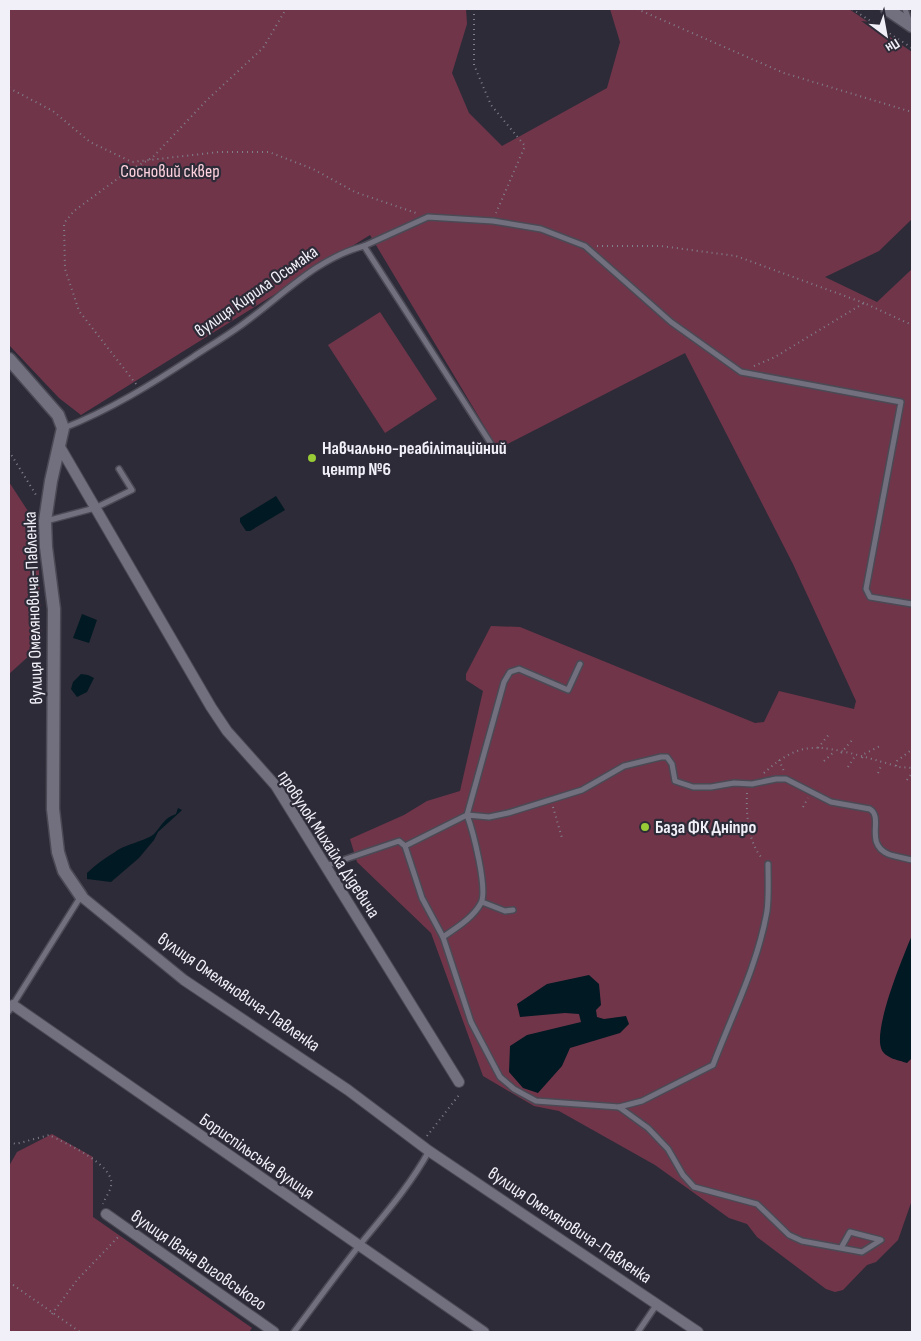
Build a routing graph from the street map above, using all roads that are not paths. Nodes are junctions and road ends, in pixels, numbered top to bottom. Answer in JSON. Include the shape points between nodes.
{"nodes":[{"id":1,"x":887,"y":9,"type":"edge"},
{"id":2,"x":905,"y":9,"type":"edge"},
{"id":3,"x":911,"y":26,"type":"edge"},
{"id":4,"x":364,"y":246,"type":"junction"},
{"id":5,"x":9,"y":359,"type":"edge"},
{"id":6,"x":63,"y":428,"type":"junction"},
{"id":7,"x":60,"y":447,"type":"junction"},
{"id":8,"x":495,"y":450,"type":"dead end"},
{"id":9,"x":119,"y":469,"type":"dead end"},
{"id":10,"x":95,"y":508,"type":"junction"},
{"id":11,"x":46,"y":516,"type":"junction"},
{"id":12,"x":912,"y":604,"type":"edge"},
{"id":13,"x":580,"y":664,"type":"dead end"},
{"id":14,"x":467,"y":815,"type":"junction"},
{"id":15,"x":405,"y":846,"type":"junction"},
{"id":16,"x":912,"y":860,"type":"edge"},
{"id":17,"x":768,"y":864,"type":"dead end"},
{"id":18,"x":325,"y":866,"type":"junction"},
{"id":19,"x":81,"y":896,"type":"junction"},
{"id":20,"x":482,"y":902,"type":"junction"},
{"id":21,"x":513,"y":910,"type":"dead end"},
{"id":22,"x":443,"y":937,"type":"junction"},
{"id":23,"x":11,"y":1008,"type":"edge"},
{"id":24,"x":459,"y":1082,"type":"road end"},
{"id":25,"x":619,"y":1107,"type":"junction"},
{"id":26,"x":429,"y":1151,"type":"junction"},
{"id":27,"x":106,"y":1214,"type":"road end"},
{"id":28,"x":359,"y":1246,"type":"junction"},
{"id":29,"x":841,"y":1248,"type":"junction"},
{"id":30,"x":657,"y":1304,"type":"junction"},
{"id":31,"x":274,"y":1332,"type":"edge"},
{"id":32,"x":294,"y":1332,"type":"edge"},
{"id":33,"x":484,"y":1332,"type":"edge"},
{"id":34,"x":638,"y":1332,"type":"edge"},
{"id":35,"x":698,"y":1332,"type":"edge"}],
"edges":[{"from":1,"to":3,"type":"street"},
{"from":2,"to":3,"type":"lane"},
{"from":4,"to":6,"type":"lane","name":"вулиця Кирила Осьмака","via":[[321,263],[246,322],[141,391]]},
{"from":4,"to":8,"type":"lane"},
{"from":4,"to":12,"type":"lane","name":"вулиця Кирила Осьмака","via":[[428,217],[493,221],[541,229],[585,246],[671,322],[741,372],[901,402],[866,589],[870,597]]},
{"from":5,"to":6,"type":"street","via":[[58,415]]},
{"from":6,"to":7,"type":"street","name":"вулиця Омеляновича-Павленка"},
{"from":7,"to":10,"type":"street","name":"провулок Михайла Дідевича"},
{"from":7,"to":11,"type":"street","name":"вулиця Омеляновича-Павленка"},
{"from":9,"to":10,"type":"lane","via":[[132,490]]},
{"from":10,"to":11,"type":"lane"},
{"from":10,"to":18,"type":"street","name":"провулок Михайла Дідевича","via":[[211,707],[227,731],[276,786]]},
{"from":11,"to":19,"type":"street","name":"вулиця Омеляновича-Павленка","via":[[46,547],[54,609],[53,809],[58,852],[64,871]]},
{"from":13,"to":14,"type":"lane","via":[[568,690],[519,669],[510,672],[504,682]]},
{"from":14,"to":15,"type":"lane"},
{"from":14,"to":16,"type":"lane","via":[[489,818],[552,800],[582,790],[624,766],[661,756],[667,757],[672,764],[675,781],[693,787],[786,779],[831,802],[870,809],[875,816],[876,843],[887,854]]},
{"from":14,"to":20,"type":"lane","via":[[480,866]]},
{"from":15,"to":18,"type":"lane","via":[[398,841]]},
{"from":15,"to":22,"type":"lane","via":[[422,898]]},
{"from":17,"to":25,"type":"lane","via":[[767,910],[760,937],[713,1065],[642,1101]]},
{"from":18,"to":24,"type":"street","name":"провулок Михайла Дідевича"},
{"from":19,"to":23,"type":"lane"},
{"from":19,"to":26,"type":"street","name":"вулиця Омеляновича-Павленка","via":[[184,980],[348,1090]]},
{"from":20,"to":21,"type":"lane","via":[[505,911]]},
{"from":20,"to":22,"type":"lane","via":[[465,921]]},
{"from":22,"to":25,"type":"lane","via":[[471,1022],[500,1077],[536,1101]]},
{"from":23,"to":28,"type":"street","name":"Бориспільська вулиця"},
{"from":25,"to":29,"type":"lane","via":[[648,1128],[668,1148],[694,1187],[757,1204],[789,1235],[802,1241]]},
{"from":26,"to":28,"type":"lane","via":[[415,1177]]},
{"from":26,"to":30,"type":"street","name":"вулиця Омеляновича-Павленка"},
{"from":27,"to":31,"type":"street","name":"вулиця Івана Виговського"},
{"from":28,"to":32,"type":"lane"},
{"from":28,"to":33,"type":"street","name":"Бориспільська вулиця"},
{"from":29,"to":29,"type":"lane","via":[[850,1232],[881,1240],[862,1252]]},
{"from":30,"to":34,"type":"lane"},
{"from":30,"to":35,"type":"street","name":"вулиця Омеляновича-Павленка"}]}
